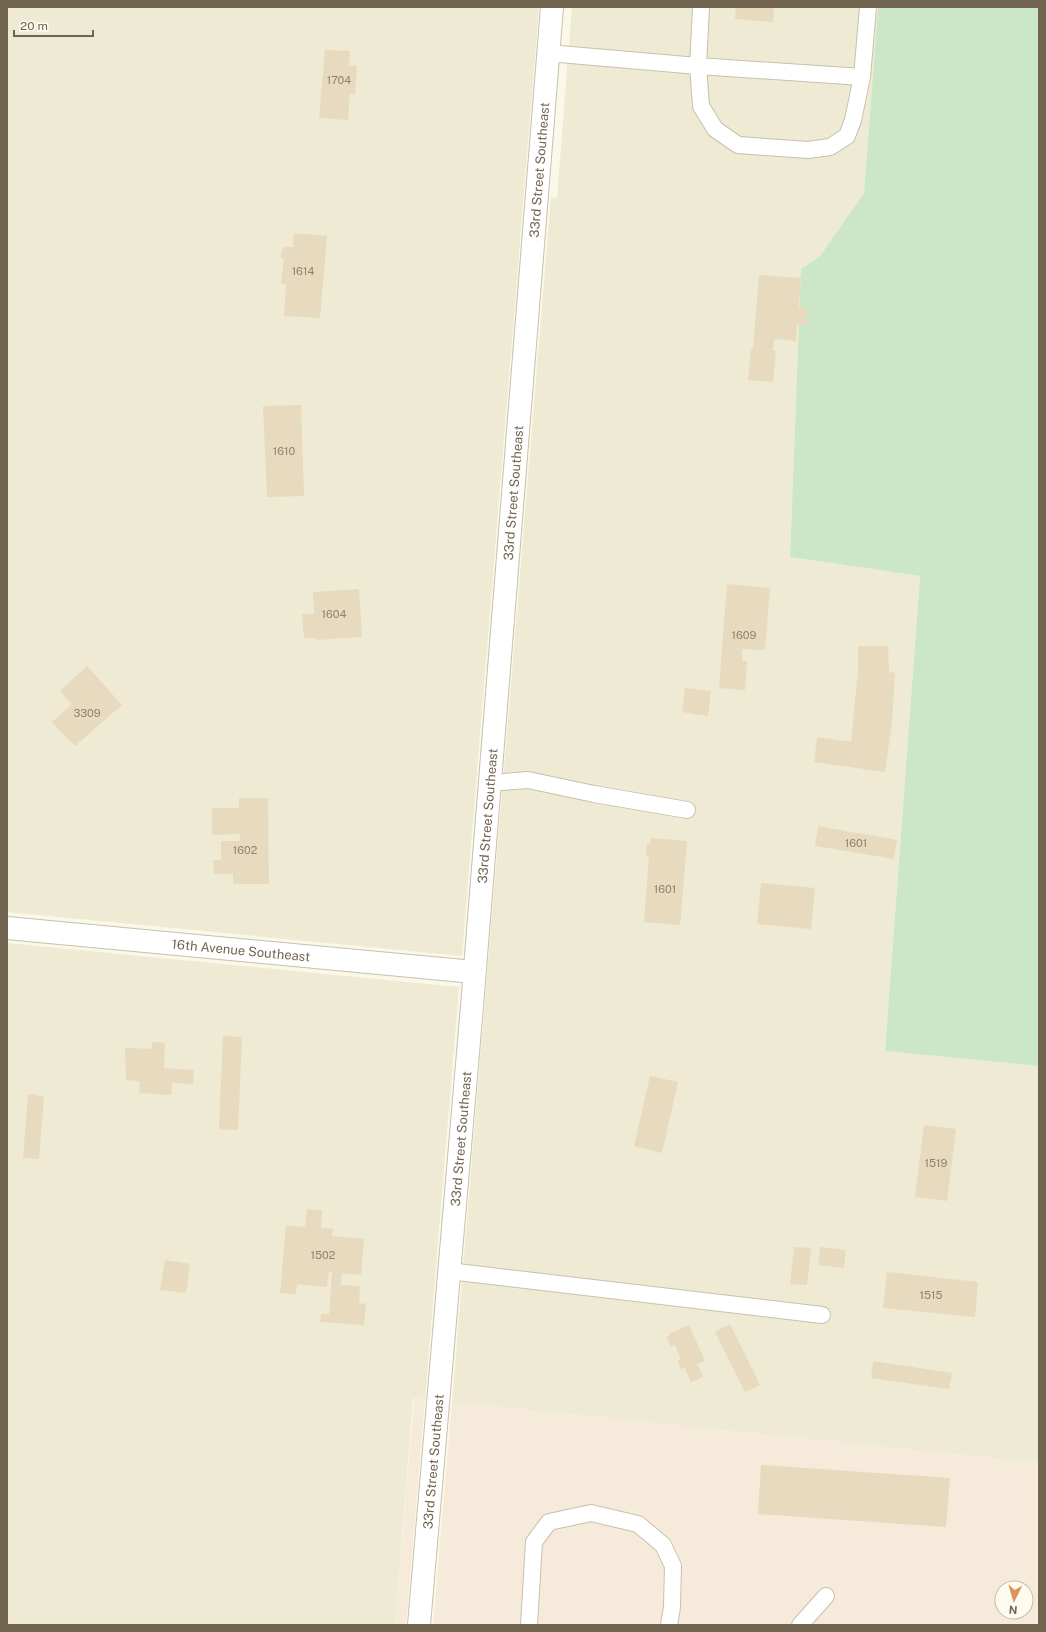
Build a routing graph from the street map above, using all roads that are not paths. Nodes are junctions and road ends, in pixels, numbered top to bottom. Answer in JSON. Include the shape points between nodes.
{"nodes":[{"id":1,"x":552,"y":7,"type":"edge"},
{"id":2,"x":701,"y":7,"type":"edge"},
{"id":3,"x":868,"y":7,"type":"edge"},
{"id":4,"x":548,"y":53,"type":"junction"},
{"id":5,"x":698,"y":66,"type":"junction"},
{"id":6,"x":862,"y":77,"type":"junction"},
{"id":7,"x":490,"y":783,"type":"junction"},
{"id":8,"x":688,"y":810,"type":"dead end"},
{"id":9,"x":7,"y":928,"type":"edge"},
{"id":10,"x":474,"y":972,"type":"junction"},
{"id":11,"x":449,"y":1271,"type":"junction"},
{"id":12,"x":822,"y":1314,"type":"dead end"},
{"id":13,"x":826,"y":1596,"type":"dead end"},
{"id":14,"x":419,"y":1625,"type":"edge"},
{"id":15,"x":529,"y":1625,"type":"edge"},
{"id":16,"x":669,"y":1625,"type":"edge"},
{"id":17,"x":800,"y":1625,"type":"edge"}],
"edges":[{"from":1,"to":4,"type":"street","name":"33rd Street Southeast"},
{"from":2,"to":5,"type":"lane"},
{"from":3,"to":6,"type":"lane"},
{"from":4,"to":5,"type":"lane"},
{"from":4,"to":7,"type":"street","name":"33rd Street Southeast"},
{"from":5,"to":6,"type":"lane"},
{"from":5,"to":6,"type":"lane","via":[[701,106],[715,129],[738,145],[800,149],[830,147],[847,136]]},
{"from":7,"to":8,"type":"lane","via":[[528,780]]},
{"from":7,"to":10,"type":"street","name":"33rd Street Southeast"},
{"from":9,"to":10,"type":"street","name":"16th Avenue Southeast"},
{"from":10,"to":11,"type":"street","name":"33rd Street Southeast"},
{"from":11,"to":12,"type":"lane"},
{"from":11,"to":14,"type":"street","name":"33rd Street Southeast"},
{"from":13,"to":17,"type":"lane"},
{"from":15,"to":16,"type":"lane","via":[[534,1542],[549,1522],[592,1513],[638,1524],[664,1545],[673,1566]]}]}
